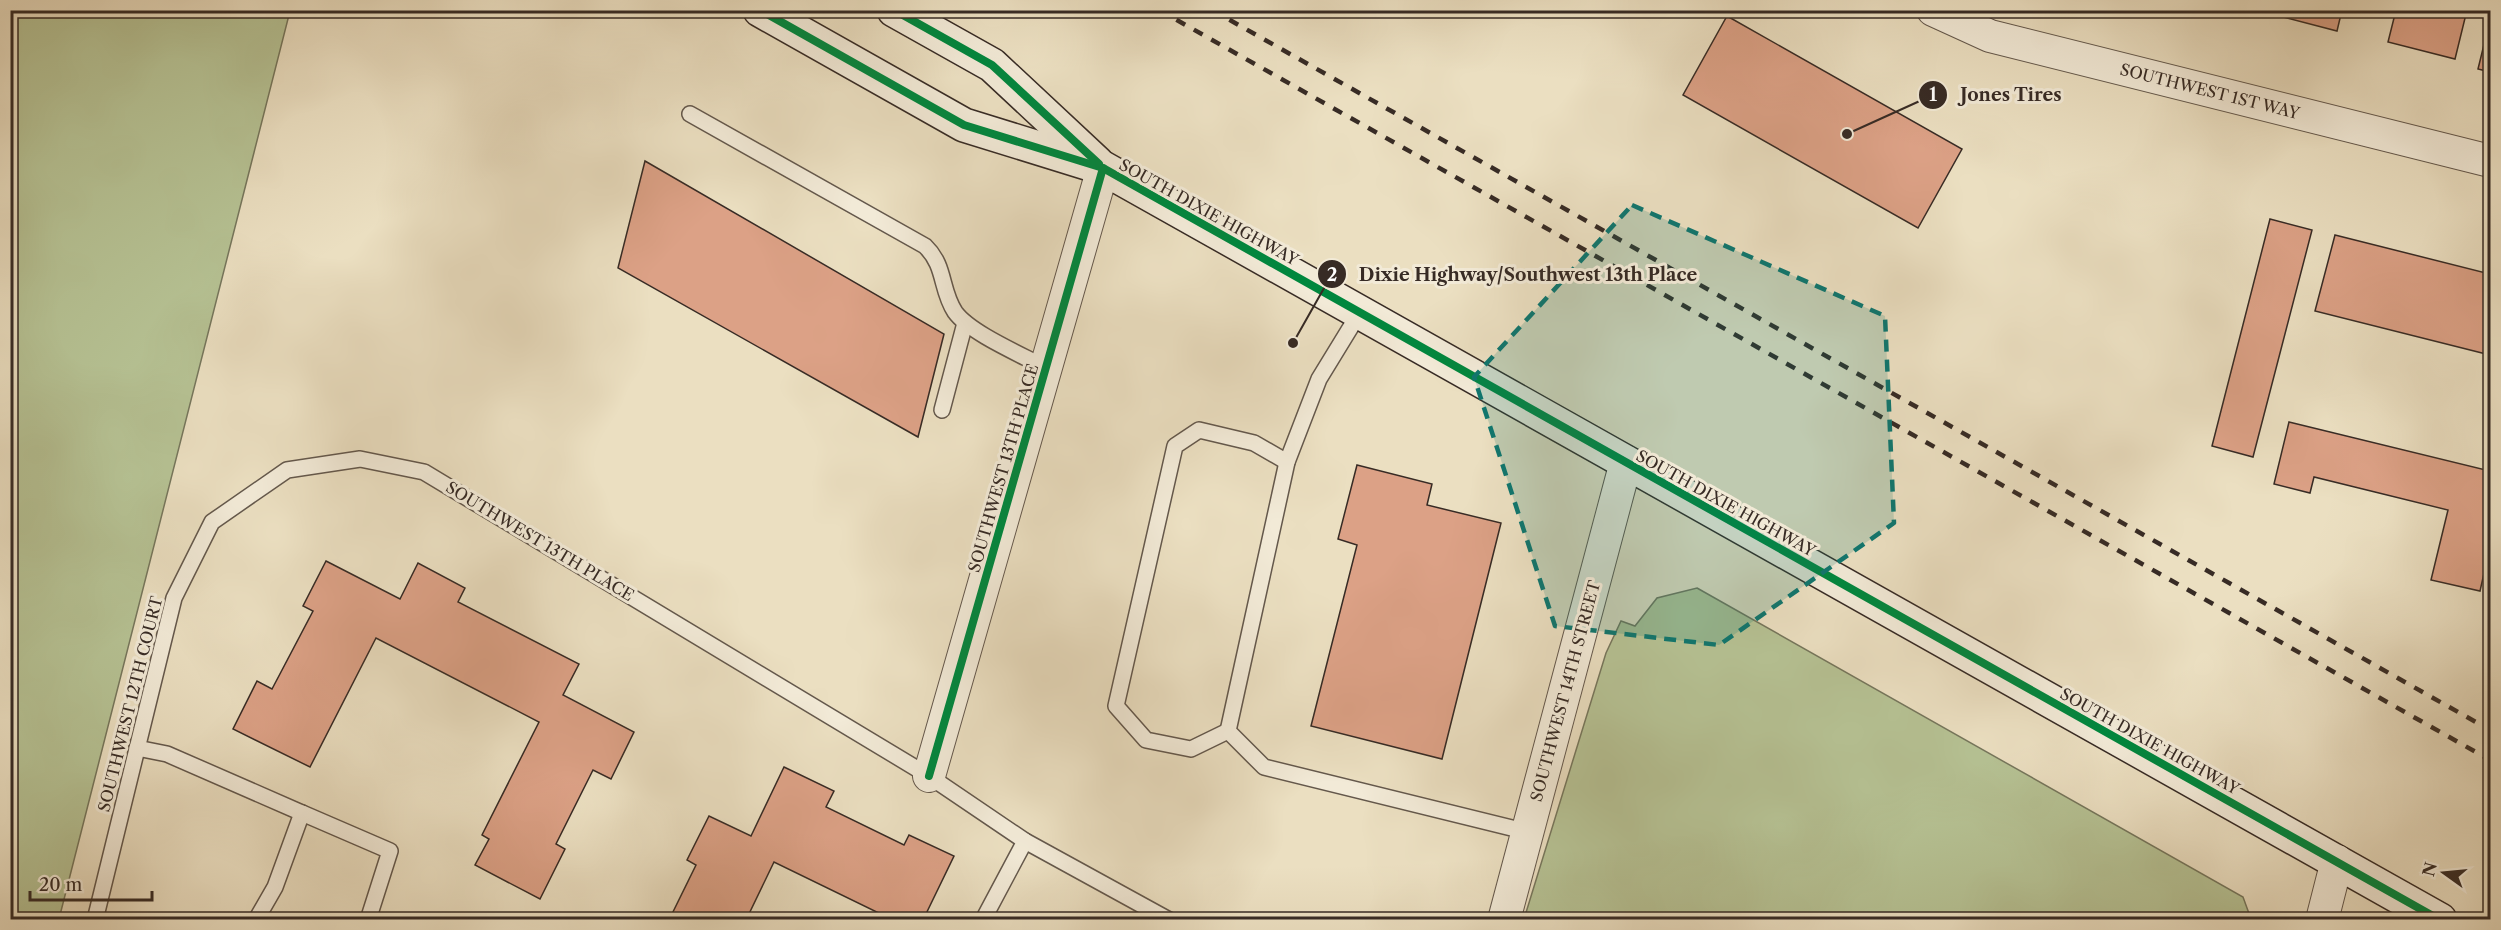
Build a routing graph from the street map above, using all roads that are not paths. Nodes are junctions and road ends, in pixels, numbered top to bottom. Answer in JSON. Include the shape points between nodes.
{"nodes":[{"id":1,"x":760,"y":10,"type":"edge"},
{"id":2,"x":894,"y":10,"type":"edge"},
{"id":3,"x":1933,"y":10,"type":"edge"},
{"id":4,"x":690,"y":114,"type":"dead end"},
{"id":5,"x":2490,"y":161,"type":"edge"},
{"id":6,"x":1103,"y":168,"type":"junction"},
{"id":7,"x":1360,"y":312,"type":"junction"},
{"id":8,"x":965,"y":323,"type":"junction"},
{"id":9,"x":1046,"y":368,"type":"junction"},
{"id":10,"x":942,"y":410,"type":"dead end"},
{"id":11,"x":1287,"y":462,"type":"junction"},
{"id":12,"x":1626,"y":462,"type":"junction"},
{"id":13,"x":287,"y":470,"type":"joint"},
{"id":14,"x":1228,"y":731,"type":"junction"},
{"id":15,"x":137,"y":748,"type":"junction"},
{"id":16,"x":929,"y":776,"type":"junction"},
{"id":17,"x":302,"y":813,"type":"junction"},
{"id":18,"x":1528,"y":832,"type":"junction"},
{"id":19,"x":1025,"y":841,"type":"junction"},
{"id":20,"x":2337,"y":861,"type":"junction"},
{"id":21,"x":94,"y":920,"type":"edge"},
{"id":22,"x":256,"y":920,"type":"edge"},
{"id":23,"x":368,"y":920,"type":"edge"},
{"id":24,"x":983,"y":920,"type":"edge"},
{"id":25,"x":1170,"y":920,"type":"edge"},
{"id":26,"x":1504,"y":920,"type":"edge"},
{"id":27,"x":2322,"y":920,"type":"edge"},
{"id":28,"x":2440,"y":920,"type":"edge"}],
"edges":[{"from":1,"to":6,"type":"main road","name":"SOUTH DIXIE HIGHWAY","via":[[964,125]]},
{"from":2,"to":6,"type":"main road","name":"SOUTH DIXIE HIGHWAY","via":[[992,65]]},
{"from":3,"to":5,"type":"street","name":"SOUTHWEST 1ST WAY","via":[[1990,36]]},
{"from":4,"to":8,"type":"lane","via":[[925,246],[935,255],[944,291]]},
{"from":6,"to":7,"type":"main road","name":"SOUTH DIXIE HIGHWAY"},
{"from":6,"to":9,"type":"street","name":"SOUTHWEST 13TH PLACE"},
{"from":7,"to":11,"type":"lane","via":[[1319,378]]},
{"from":7,"to":12,"type":"main road","name":"SOUTH DIXIE HIGHWAY"},
{"from":8,"to":9,"type":"lane"},
{"from":8,"to":10,"type":"lane"},
{"from":9,"to":16,"type":"street","name":"SOUTHWEST 13TH PLACE"},
{"from":11,"to":14,"type":"lane"},
{"from":11,"to":14,"type":"lane","via":[[1254,443],[1199,430],[1175,446],[1116,706],[1146,740],[1191,749]]},
{"from":12,"to":18,"type":"street","name":"SOUTHWEST 14TH STREET"},
{"from":12,"to":20,"type":"main road","name":"SOUTH DIXIE HIGHWAY"},
{"from":13,"to":15,"type":"lane","name":"SOUTHWEST 12TH COURT","via":[[212,522],[174,598]]},
{"from":13,"to":16,"type":"lane","name":"SOUTHWEST 13TH PLACE","via":[[360,459],[424,471]]},
{"from":14,"to":18,"type":"lane","via":[[1264,767]]},
{"from":15,"to":17,"type":"lane","via":[[167,754]]},
{"from":15,"to":21,"type":"lane","name":"SOUTHWEST 12TH COURT"},
{"from":16,"to":19,"type":"lane","name":"SOUTHWEST 13TH PLACE"},
{"from":17,"to":22,"type":"lane","via":[[275,887]]},
{"from":17,"to":23,"type":"lane","via":[[390,851]]},
{"from":18,"to":26,"type":"street","name":"SOUTHWEST 14TH STREET"},
{"from":19,"to":24,"type":"lane"},
{"from":19,"to":25,"type":"lane","name":"SOUTHWEST 13TH PLACE"},
{"from":20,"to":27,"type":"street"},
{"from":20,"to":28,"type":"main road","name":"SOUTH DIXIE HIGHWAY"}]}
